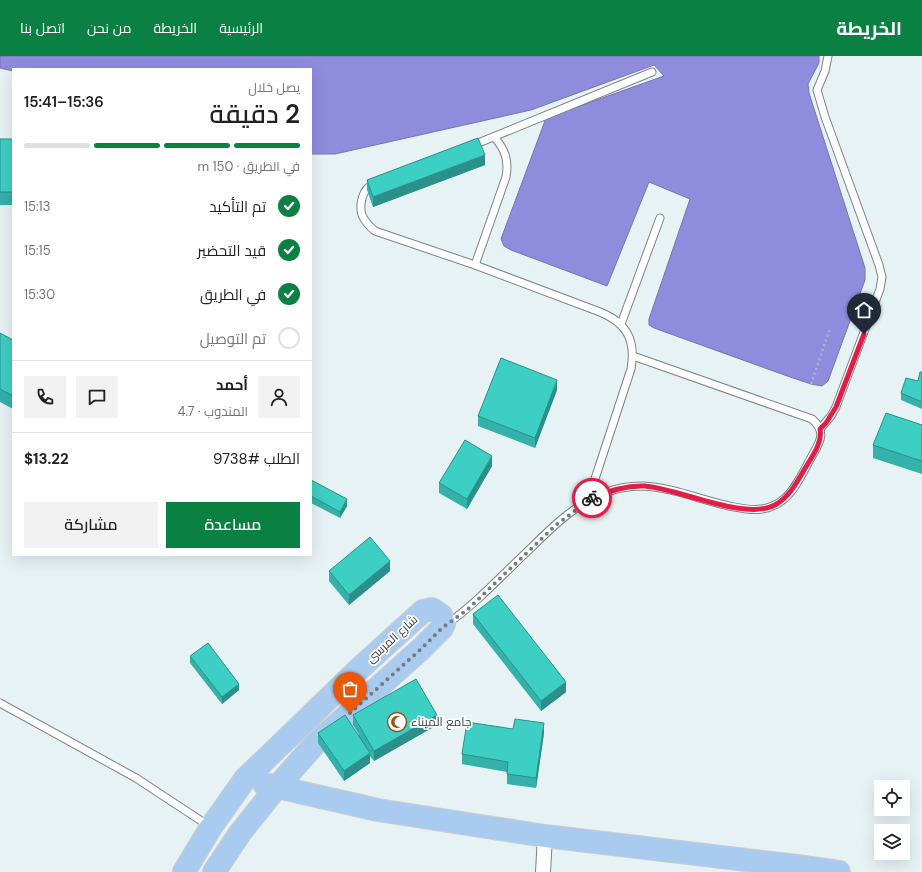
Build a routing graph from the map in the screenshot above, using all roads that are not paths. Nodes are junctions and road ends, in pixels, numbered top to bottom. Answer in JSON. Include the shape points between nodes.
{"nodes":[{"id":1,"x":828,"y":56,"type":"edge"},
{"id":2,"x":652,"y":72,"type":"dead end"},
{"id":3,"x":494,"y":137,"type":"junction"},
{"id":4,"x":465,"y":148,"type":"edge"},
{"id":5,"x":377,"y":182,"type":"edge"},
{"id":6,"x":660,"y":218,"type":"dead end"},
{"id":7,"x":475,"y":265,"type":"junction"},
{"id":8,"x":621,"y":324,"type":"junction"},
{"id":9,"x":633,"y":356,"type":"junction"},
{"id":10,"x":820,"y":429,"type":"junction"},
{"id":11,"x":588,"y":500,"type":"junction"},
{"id":12,"x":442,"y":628,"type":"junction"},
{"id":13,"x":0,"y":703,"type":"edge"},
{"id":14,"x":245,"y":779,"type":"junction"},
{"id":15,"x":276,"y":788,"type":"junction"},
{"id":16,"x":211,"y":827,"type":"junction"},
{"id":17,"x":545,"y":836,"type":"junction"},
{"id":18,"x":184,"y":872,"type":"edge"},
{"id":19,"x":214,"y":872,"type":"edge"},
{"id":20,"x":543,"y":872,"type":"edge"},
{"id":21,"x":839,"y":872,"type":"edge"}],
"edges":[{"from":1,"to":10,"type":"lane","via":[[817,90],[882,277],[880,289],[836,407]]},
{"from":2,"to":3,"type":"lane"},
{"from":3,"to":4,"type":"lane"},
{"from":3,"to":7,"type":"lane","via":[[506,155],[508,166]]},
{"from":5,"to":7,"type":"lane","via":[[370,185],[364,193],[361,204],[362,214],[375,230]]},
{"from":6,"to":8,"type":"lane"},
{"from":7,"to":8,"type":"lane","via":[[611,316]]},
{"from":8,"to":9,"type":"lane","via":[[628,334]]},
{"from":9,"to":10,"type":"lane","via":[[806,416],[817,423]]},
{"from":9,"to":11,"type":"lane"},
{"from":10,"to":11,"type":"lane","via":[[820,440],[792,490],[779,502],[763,509],[739,508],[644,486],[612,490]]},
{"from":11,"to":12,"type":"lane","via":[[556,525],[467,610]]},
{"from":12,"to":14,"type":"main road","name":"شارع المرسى","via":[[444,624],[441,615],[432,609],[424,611],[358,670]]},
{"from":12,"to":15,"type":"main road","via":[[314,745]]},
{"from":13,"to":16,"type":"lane","via":[[136,778]]},
{"from":14,"to":15,"type":"main road"},
{"from":14,"to":16,"type":"main road","name":"شارع المرسى"},
{"from":15,"to":17,"type":"main road","via":[[378,810]]},
{"from":15,"to":19,"type":"main road","via":[[240,833]]},
{"from":16,"to":18,"type":"main road","name":"شارع المرسى"},
{"from":17,"to":20,"type":"street"},
{"from":17,"to":21,"type":"main road"}]}
